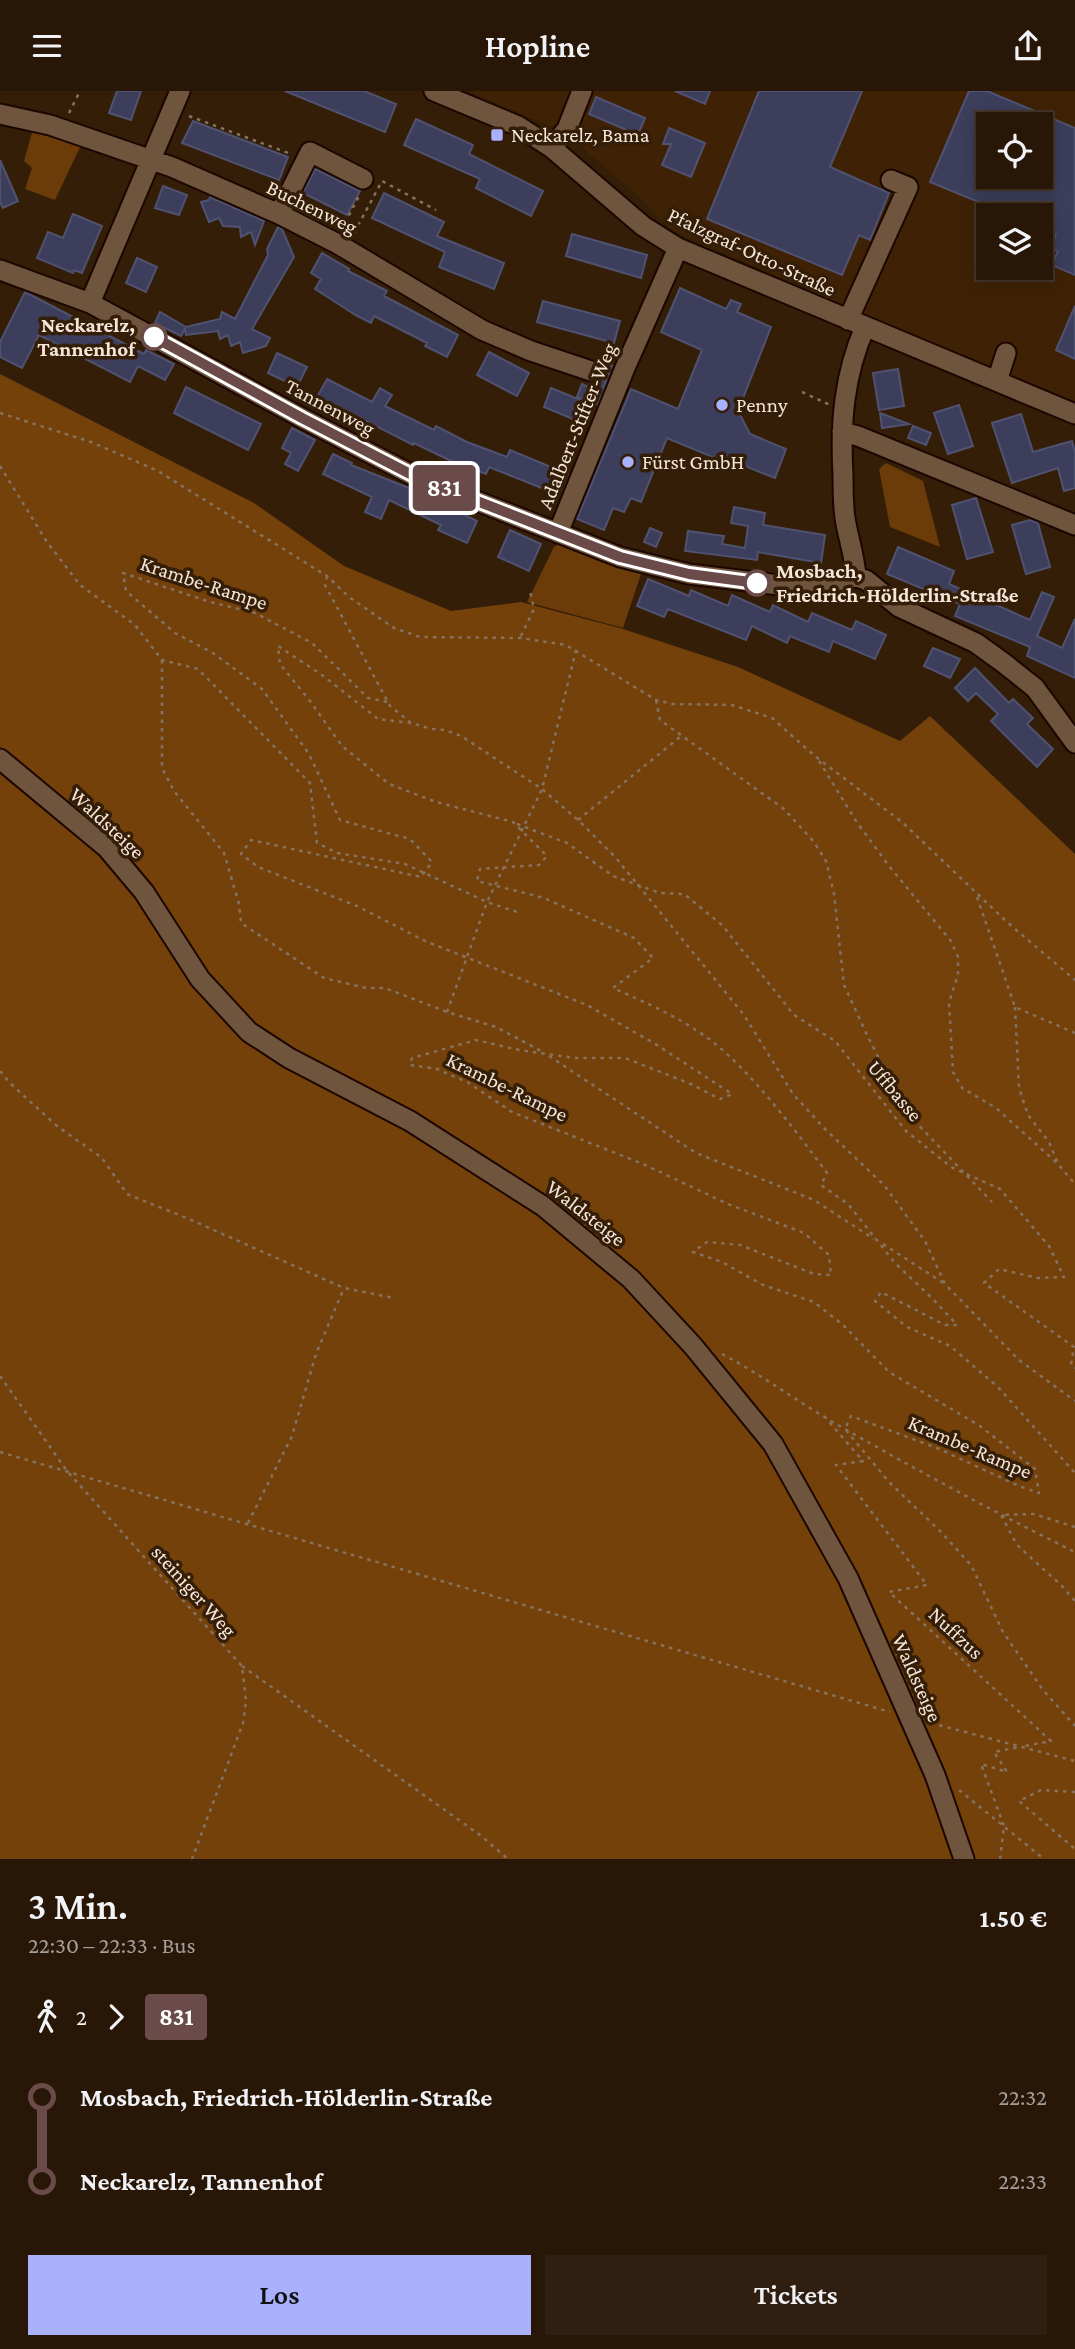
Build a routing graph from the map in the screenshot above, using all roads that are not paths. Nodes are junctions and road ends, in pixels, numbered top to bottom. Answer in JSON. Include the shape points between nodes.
{"nodes":[{"id":1,"x":180,"y":91,"type":"edge"},
{"id":2,"x":435,"y":91,"type":"edge"},
{"id":3,"x":582,"y":91,"type":"edge"},
{"id":4,"x":0,"y":114,"type":"edge"},
{"id":5,"x":552,"y":148,"type":"junction"},
{"id":6,"x":151,"y":159,"type":"junction"},
{"id":7,"x":363,"y":179,"type":"road end"},
{"id":8,"x":891,"y":180,"type":"dead end"},
{"id":9,"x":279,"y":214,"type":"junction"},
{"id":10,"x":678,"y":248,"type":"junction"},
{"id":11,"x":0,"y":270,"type":"edge"},
{"id":12,"x":90,"y":303,"type":"junction"},
{"id":13,"x":857,"y":324,"type":"junction"},
{"id":14,"x":1006,"y":353,"type":"dead end"},
{"id":15,"x":592,"y":371,"type":"dead end"},
{"id":16,"x":997,"y":380,"type":"junction"},
{"id":17,"x":1075,"y":414,"type":"edge"},
{"id":18,"x":842,"y":432,"type":"junction"},
{"id":19,"x":1075,"y":525,"type":"edge"},
{"id":20,"x":558,"y":533,"type":"junction"},
{"id":21,"x":856,"y":577,"type":"junction"},
{"id":22,"x":1074,"y":739,"type":"edge"},
{"id":23,"x":0,"y":759,"type":"edge"},
{"id":24,"x":964,"y":1859,"type":"edge"}],
"edges":[{"from":1,"to":6,"type":"street"},
{"from":2,"to":5,"type":"street","name":"Pfalzgraf-Otto-Straße","via":[[518,126]]},
{"from":3,"to":5,"type":"street","via":[[567,128]]},
{"from":4,"to":6,"type":"street","name":"Buchenweg","via":[[62,128]]},
{"from":5,"to":10,"type":"street","name":"Pfalzgraf-Otto-Straße","via":[[643,226]]},
{"from":6,"to":9,"type":"street","name":"Buchenweg"},
{"from":6,"to":12,"type":"street"},
{"from":7,"to":9,"type":"street","via":[[310,152]]},
{"from":8,"to":13,"type":"street","via":[[908,187]]},
{"from":9,"to":15,"type":"street","name":"Buchenweg","via":[[482,330]]},
{"from":10,"to":13,"type":"street","name":"Pfalzgraf-Otto-Straße"},
{"from":10,"to":20,"type":"street","name":"Adalbert-Stifter-Weg"},
{"from":11,"to":12,"type":"street","name":"Tannenweg"},
{"from":12,"to":20,"type":"street","name":"Tannenweg","via":[[418,478]]},
{"from":13,"to":16,"type":"street","name":"Pfalzgraf-Otto-Straße"},
{"from":13,"to":18,"type":"street"},
{"from":14,"to":16,"type":"street"},
{"from":16,"to":17,"type":"street","name":"Pfalzgraf-Otto-Straße"},
{"from":18,"to":19,"type":"street"},
{"from":18,"to":21,"type":"street","via":[[845,517]]},
{"from":20,"to":21,"type":"street","name":"Adalbert-Stifter-Weg","via":[[620,557],[689,574],[787,586]]},
{"from":21,"to":22,"type":"street","via":[[899,607],[976,643],[1005,664],[1035,688]]},
{"from":23,"to":24,"type":"street","name":"Waldsteige","via":[[107,848],[144,892],[200,979],[249,1032],[410,1121],[499,1177],[579,1234],[631,1279],[693,1346],[773,1444],[848,1578],[935,1775]]}]}
